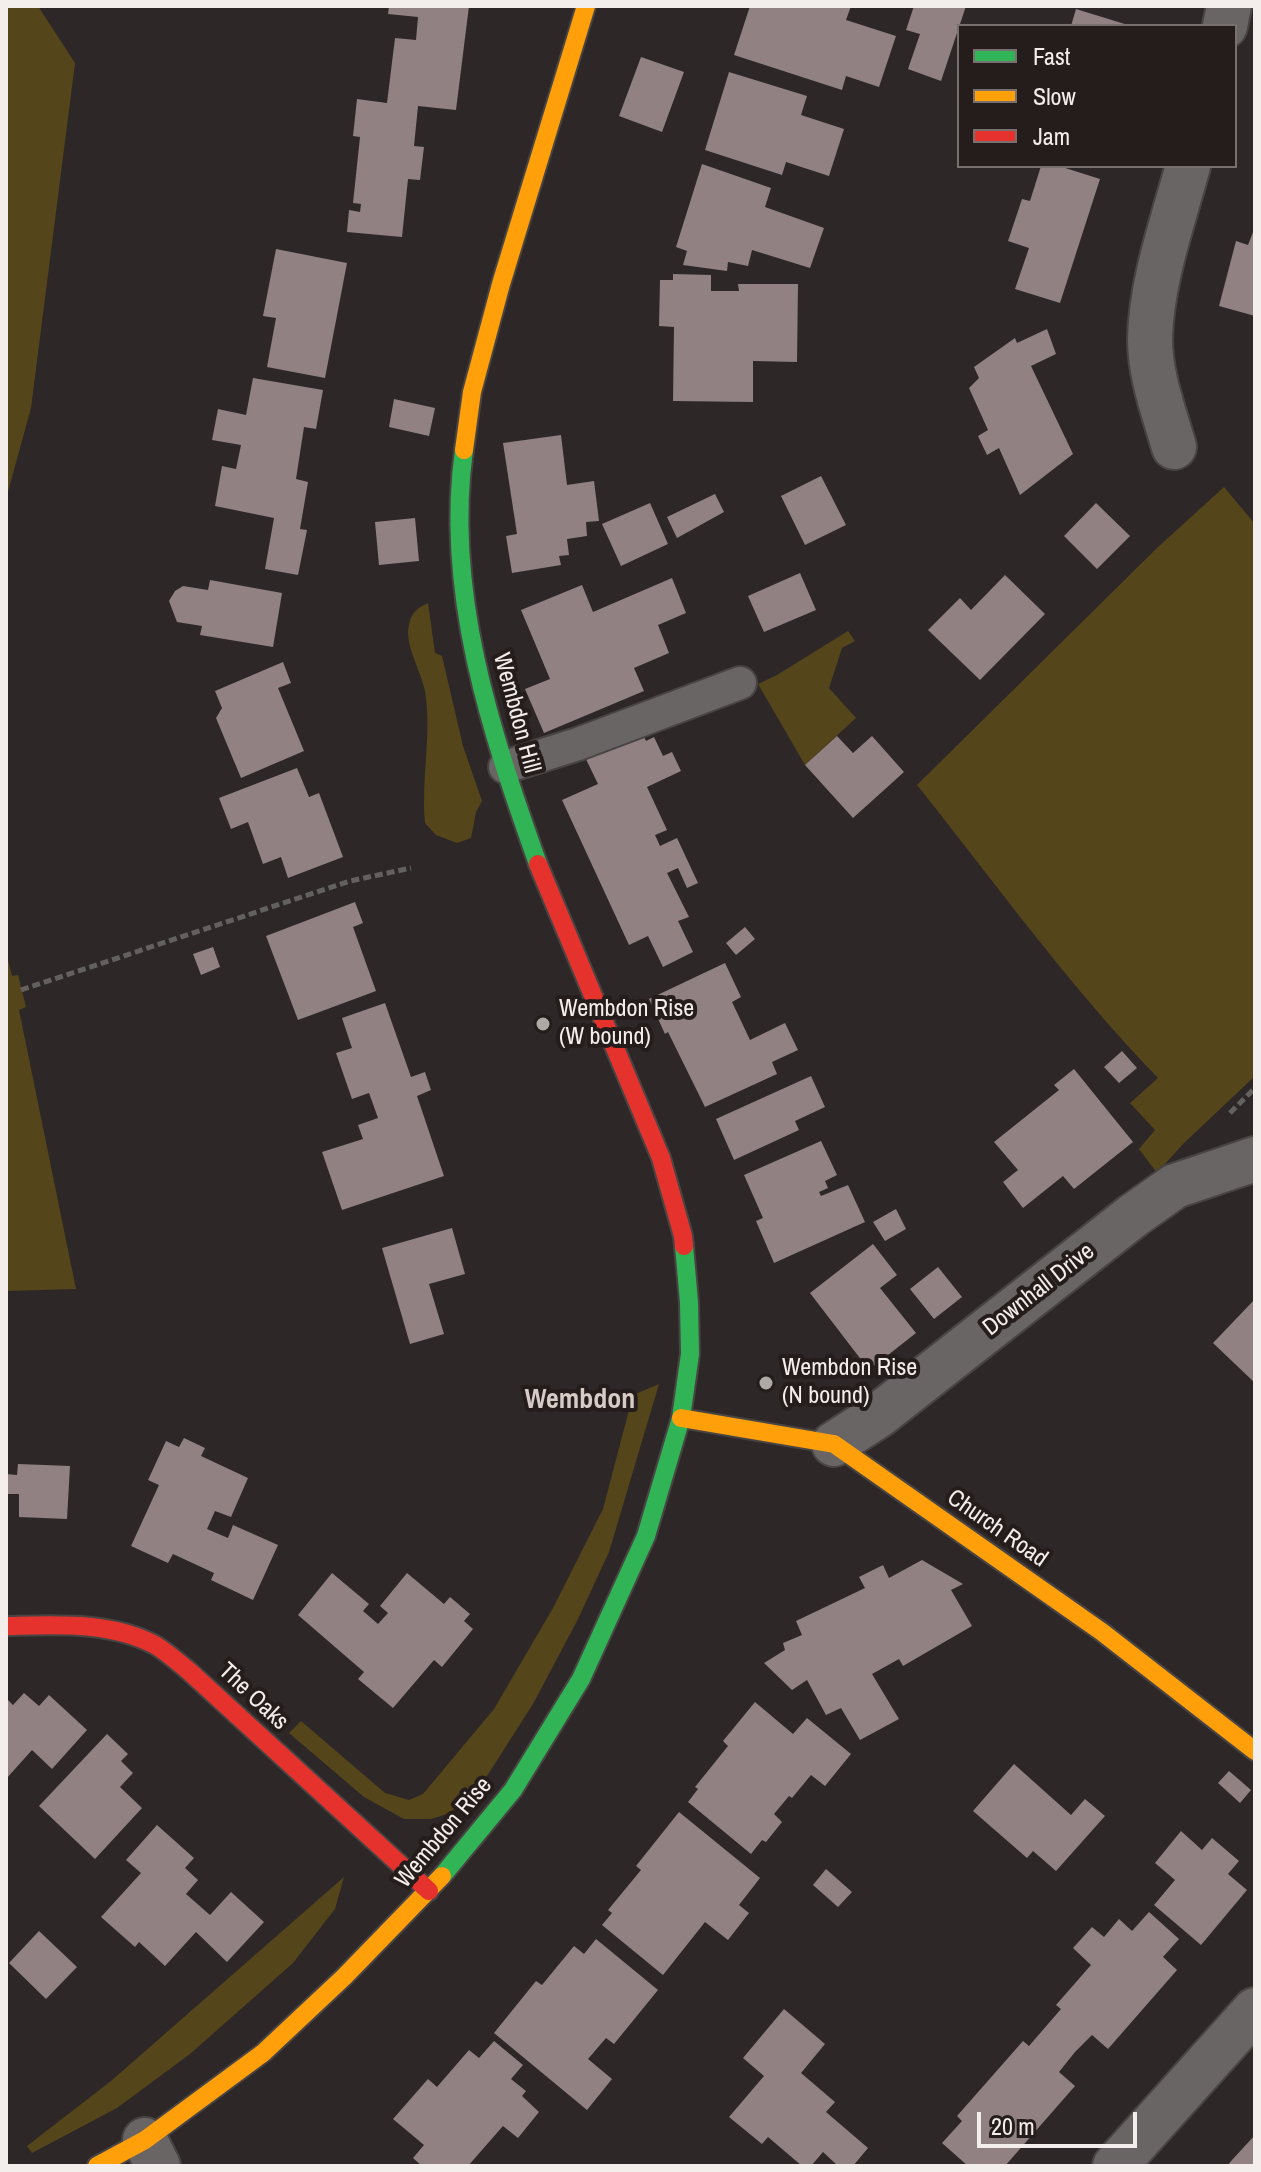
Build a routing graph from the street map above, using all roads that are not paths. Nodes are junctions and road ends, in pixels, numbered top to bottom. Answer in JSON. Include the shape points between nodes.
{"nodes":[{"id":1,"x":586,"y":6,"type":"edge"},
{"id":2,"x":1187,"y":168,"type":"edge"},
{"id":3,"x":1174,"y":447,"type":"dead end"},
{"id":4,"x":740,"y":683,"type":"dead end"},
{"id":5,"x":505,"y":767,"type":"junction"},
{"id":6,"x":1255,"y":1159,"type":"edge"},
{"id":7,"x":681,"y":1418,"type":"junction"},
{"id":8,"x":834,"y":1444,"type":"junction"},
{"id":9,"x":6,"y":1626,"type":"edge"},
{"id":10,"x":1255,"y":1751,"type":"edge"},
{"id":11,"x":429,"y":1891,"type":"junction"},
{"id":12,"x":1255,"y":2010,"type":"edge"},
{"id":13,"x":152,"y":2153,"type":"edge"},
{"id":14,"x":97,"y":2166,"type":"edge"},
{"id":15,"x":1115,"y":2166,"type":"edge"}],
"edges":[{"from":1,"to":5,"type":"main road","name":"Wembdon Hill","via":[[472,392],[459,486],[461,575],[480,683]]},
{"from":2,"to":3,"type":"street","via":[[1154,295],[1150,341]]},
{"from":4,"to":5,"type":"lane"},
{"from":5,"to":7,"type":"main road","name":"Wembdon Hill","via":[[547,888],[661,1158],[683,1236],[690,1354]]},
{"from":6,"to":8,"type":"street","name":"Downhall Drive","via":[[1175,1186],[879,1415]]},
{"from":7,"to":8,"type":"main road","name":"Church Road"},
{"from":7,"to":11,"type":"main road","name":"Wembdon Rise","via":[[646,1536],[581,1679],[513,1790]]},
{"from":8,"to":10,"type":"main road","name":"Church Road","via":[[1102,1632]]},
{"from":9,"to":11,"type":"main road","name":"The Oaks","via":[[84,1625],[155,1645]]},
{"from":11,"to":13,"type":"main road","name":"Wembdon Rise"},
{"from":12,"to":15,"type":"street"},
{"from":13,"to":14,"type":"main road","name":"Wembdon Rise"}]}
